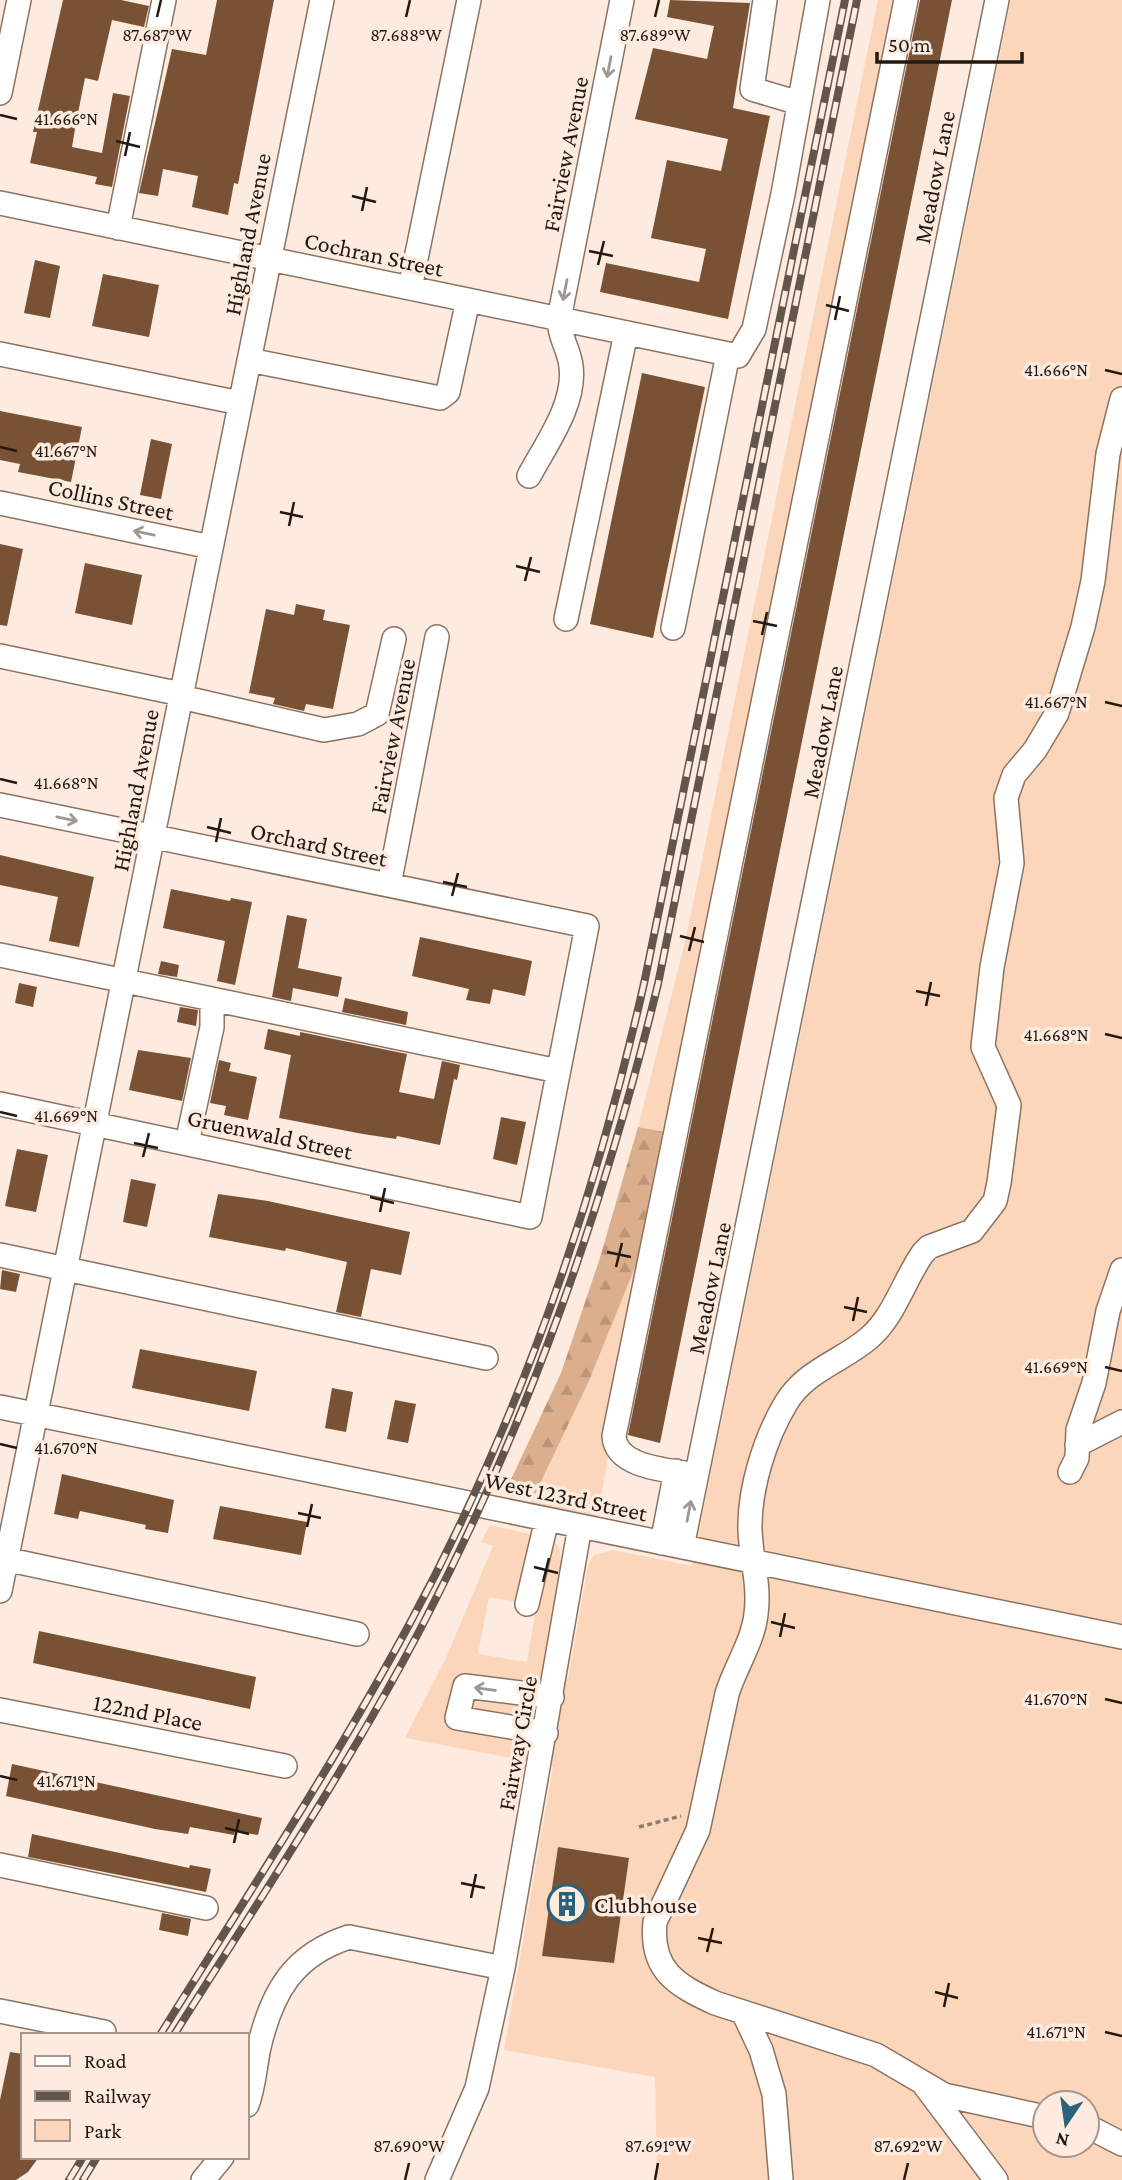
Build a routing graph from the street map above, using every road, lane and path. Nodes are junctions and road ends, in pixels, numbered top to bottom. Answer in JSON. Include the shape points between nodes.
{"nodes":[{"id":1,"x":19,"y":0,"type":"edge"},
{"id":2,"x":164,"y":0,"type":"edge"},
{"id":3,"x":322,"y":0,"type":"edge"},
{"id":4,"x":469,"y":0,"type":"edge"},
{"id":5,"x":622,"y":0,"type":"edge"},
{"id":6,"x":765,"y":0,"type":"edge"},
{"id":7,"x":818,"y":0,"type":"edge"},
{"id":8,"x":906,"y":0,"type":"edge"},
{"id":9,"x":997,"y":0,"type":"edge"},
{"id":10,"x":0,"y":93,"type":"edge"},
{"id":11,"x":799,"y":103,"type":"junction"},
{"id":12,"x":0,"y":203,"type":"edge"},
{"id":13,"x":118,"y":228,"type":"junction"},
{"id":14,"x":269,"y":259,"type":"junction"},
{"id":15,"x":410,"y":288,"type":"junction"},
{"id":16,"x":468,"y":300,"type":"junction"},
{"id":17,"x":559,"y":319,"type":"junction"},
{"id":18,"x":626,"y":333,"type":"junction"},
{"id":19,"x":0,"y":354,"type":"edge"},
{"id":20,"x":733,"y":355,"type":"junction"},
{"id":21,"x":249,"y":360,"type":"junction"},
{"id":22,"x":1122,"y":399,"type":"edge"},
{"id":23,"x":240,"y":403,"type":"junction"},
{"id":24,"x":529,"y":476,"type":"dead end"},
{"id":25,"x":0,"y":503,"type":"edge"},
{"id":26,"x":211,"y":547,"type":"junction"},
{"id":27,"x":566,"y":619,"type":"dead end"},
{"id":28,"x":673,"y":628,"type":"dead end"},
{"id":29,"x":438,"y":638,"type":"dead end"},
{"id":30,"x":394,"y":639,"type":"dead end"},
{"id":31,"x":0,"y":656,"type":"edge"},
{"id":32,"x":181,"y":695,"type":"junction"},
{"id":33,"x":0,"y":805,"type":"edge"},
{"id":34,"x":152,"y":836,"type":"junction"},
{"id":35,"x":389,"y":885,"type":"junction"},
{"id":36,"x":0,"y":955,"type":"edge"},
{"id":37,"x":123,"y":981,"type":"junction"},
{"id":38,"x":212,"y":999,"type":"junction"},
{"id":39,"x":558,"y":1071,"type":"junction"},
{"id":40,"x":0,"y":1104,"type":"edge"},
{"id":41,"x":94,"y":1123,"type":"junction"},
{"id":42,"x":187,"y":1143,"type":"junction"},
{"id":43,"x":0,"y":1255,"type":"edge"},
{"id":44,"x":65,"y":1269,"type":"junction"},
{"id":45,"x":1122,"y":1269,"type":"edge"},
{"id":46,"x":486,"y":1357,"type":"dead end"},
{"id":47,"x":0,"y":1407,"type":"edge"},
{"id":48,"x":36,"y":1414,"type":"junction"},
{"id":49,"x":1122,"y":1422,"type":"edge"},
{"id":50,"x":1077,"y":1445,"type":"junction"},
{"id":51,"x":1070,"y":1472,"type":"dead end"},
{"id":52,"x":686,"y":1473,"type":"junction"},
{"id":53,"x":547,"y":1519,"type":"junction"},
{"id":54,"x":580,"y":1526,"type":"junction"},
{"id":55,"x":672,"y":1545,"type":"junction"},
{"id":56,"x":3,"y":1559,"type":"edge"},
{"id":57,"x":755,"y":1562,"type":"junction"},
{"id":58,"x":0,"y":1591,"type":"edge"},
{"id":59,"x":527,"y":1604,"type":"dead end"},
{"id":60,"x":357,"y":1634,"type":"dead end"},
{"id":61,"x":1122,"y":1637,"type":"edge"},
{"id":62,"x":552,"y":1697,"type":"junction"},
{"id":63,"x":0,"y":1710,"type":"edge"},
{"id":64,"x":546,"y":1733,"type":"junction"},
{"id":65,"x":285,"y":1766,"type":"dead end"},
{"id":66,"x":704,"y":1810,"type":"junction"},
{"id":67,"x":639,"y":1827,"type":"dead end"},
{"id":68,"x":0,"y":1864,"type":"edge"},
{"id":69,"x":206,"y":1908,"type":"dead end"},
{"id":70,"x":503,"y":1968,"type":"junction"},
{"id":71,"x":0,"y":2011,"type":"edge"},
{"id":72,"x":744,"y":2014,"type":"junction"},
{"id":73,"x":104,"y":2032,"type":"dead end"},
{"id":74,"x":925,"y":2086,"type":"junction"},
{"id":75,"x":248,"y":2101,"type":"edge"},
{"id":76,"x":1031,"y":2114,"type":"edge"},
{"id":77,"x":1101,"y":2133,"type":"edge"},
{"id":78,"x":1122,"y":2144,"type":"edge"},
{"id":79,"x":220,"y":2159,"type":"edge"},
{"id":80,"x":203,"y":2180,"type":"edge"},
{"id":81,"x":437,"y":2180,"type":"edge"},
{"id":82,"x":781,"y":2180,"type":"edge"},
{"id":83,"x":996,"y":2180,"type":"edge"}],
"edges":[{"from":1,"to":10,"type":"street"},
{"from":2,"to":13,"type":"street"},
{"from":3,"to":14,"type":"street","name":"Highland Avenue"},
{"from":4,"to":15,"type":"street"},
{"from":5,"to":17,"type":"street","name":"Fairview Avenue","one_way":true},
{"from":6,"to":11,"type":"street","via":[[752,89]]},
{"from":7,"to":11,"type":"street"},
{"from":8,"to":52,"type":"street","via":[[614,1436],[617,1450],[627,1459]]},
{"from":9,"to":52,"type":"street","name":"Meadow Lane"},
{"from":11,"to":20,"type":"street","via":[[754,329]]},
{"from":12,"to":13,"type":"street","name":"Cochran Street"},
{"from":13,"to":14,"type":"street","name":"Cochran Street"},
{"from":14,"to":15,"type":"street","name":"Cochran Street"},
{"from":14,"to":21,"type":"street","name":"Highland Avenue"},
{"from":15,"to":16,"type":"street","name":"Cochran Street"},
{"from":16,"to":17,"type":"street","name":"Cochran Street"},
{"from":16,"to":21,"type":"street","via":[[448,392],[440,398]]},
{"from":17,"to":18,"type":"street","name":"Cochran Street"},
{"from":17,"to":24,"type":"street","via":[[571,382],[561,416]]},
{"from":18,"to":20,"type":"street","name":"Cochran Street"},
{"from":18,"to":27,"type":"street"},
{"from":19,"to":23,"type":"street"},
{"from":20,"to":28,"type":"street"},
{"from":21,"to":23,"type":"street","name":"Highland Avenue"},
{"from":22,"to":57,"type":"street","via":[[1108,454],[1083,627],[1056,713],[1014,775],[1006,798],[1012,863],[992,967],[983,1047],[1009,1105],[995,1200],[972,1231],[929,1247],[879,1328],[816,1371],[786,1402],[765,1450],[753,1497],[750,1533]]},
{"from":23,"to":26,"type":"street","name":"Highland Avenue"},
{"from":26,"to":25,"type":"street","name":"Collins Street","one_way":true},
{"from":26,"to":32,"type":"street","name":"Highland Avenue"},
{"from":29,"to":35,"type":"street","name":"Fairview Avenue"},
{"from":30,"to":32,"type":"street","via":[[377,714],[338,729],[324,730]]},
{"from":31,"to":32,"type":"street"},
{"from":32,"to":34,"type":"street","name":"Highland Avenue"},
{"from":33,"to":34,"type":"street","name":"Orchard Street","one_way":true},
{"from":34,"to":35,"type":"street","name":"Orchard Street"},
{"from":34,"to":37,"type":"street","name":"Highland Avenue"},
{"from":35,"to":39,"type":"street","name":"Orchard Street","via":[[587,926]]},
{"from":36,"to":37,"type":"street"},
{"from":37,"to":38,"type":"street"},
{"from":37,"to":41,"type":"street","name":"Highland Avenue"},
{"from":38,"to":39,"type":"street"},
{"from":38,"to":42,"type":"street","via":[[212,1027]]},
{"from":39,"to":42,"type":"street","name":"Gruenwald Street","via":[[530,1217]]},
{"from":40,"to":41,"type":"street","name":"Gruenwald Street"},
{"from":41,"to":42,"type":"street","name":"Gruenwald Street"},
{"from":41,"to":44,"type":"street","name":"Highland Avenue"},
{"from":43,"to":44,"type":"street"},
{"from":44,"to":46,"type":"street"},
{"from":44,"to":48,"type":"street","name":"Highland Avenue"},
{"from":45,"to":50,"type":"street"},
{"from":47,"to":48,"type":"street","name":"West 123rd Street"},
{"from":48,"to":53,"type":"street","name":"West 123rd Street"},
{"from":48,"to":56,"type":"street","name":"Highland Avenue"},
{"from":49,"to":50,"type":"street"},
{"from":50,"to":51,"type":"street"},
{"from":52,"to":55,"type":"street","name":"Meadow Lane"},
{"from":53,"to":54,"type":"street","name":"West 123rd Street"},
{"from":53,"to":59,"type":"street"},
{"from":54,"to":55,"type":"street","name":"West 123rd Street"},
{"from":54,"to":62,"type":"street","name":"Fairway Circle"},
{"from":55,"to":57,"type":"street","name":"West 123rd Street"},
{"from":56,"to":58,"type":"street","name":"Highland Avenue"},
{"from":56,"to":60,"type":"street"},
{"from":57,"to":61,"type":"street","name":"West 123rd Street"},
{"from":57,"to":66,"type":"street","via":[[758,1599],[753,1631],[733,1672]]},
{"from":62,"to":64,"type":"street","name":"Fairway Circle"},
{"from":62,"to":64,"type":"street","one_way":true,"via":[[465,1686],[457,1718]]},
{"from":63,"to":65,"type":"street","name":"122nd Place"},
{"from":64,"to":70,"type":"street","name":"Fairway Circle"},
{"from":66,"to":67,"type":"path"},
{"from":66,"to":72,"type":"street","via":[[655,1922],[654,1946],[665,1972],[677,1982]]},
{"from":68,"to":69,"type":"street"},
{"from":70,"to":75,"type":"street","via":[[349,1937],[325,1945],[300,1961],[271,2006]]},
{"from":70,"to":81,"type":"street","name":"Fairway Circle","via":[[477,2088]]},
{"from":71,"to":73,"type":"street"},
{"from":72,"to":74,"type":"street","via":[[876,2055]]},
{"from":72,"to":82,"type":"street","via":[[774,2094]]},
{"from":74,"to":76,"type":"street","via":[[957,2099]]},
{"from":74,"to":83,"type":"street"},
{"from":77,"to":78,"type":"street"},
{"from":79,"to":80,"type":"street"}]}
